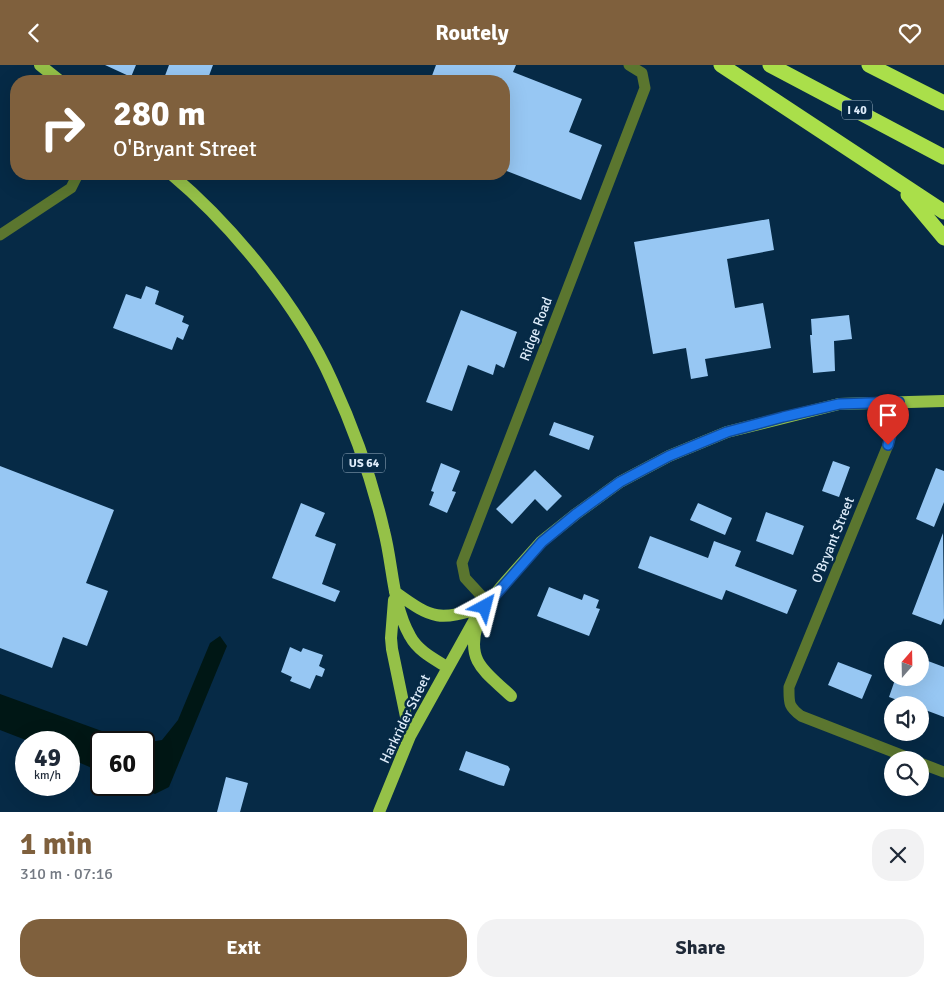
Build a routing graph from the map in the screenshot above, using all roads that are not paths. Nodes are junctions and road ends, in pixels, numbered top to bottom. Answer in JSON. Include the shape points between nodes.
{"nodes":[{"id":1,"x":40,"y":65,"type":"edge"},
{"id":2,"x":629,"y":65,"type":"edge"},
{"id":3,"x":721,"y":65,"type":"edge"},
{"id":4,"x":770,"y":65,"type":"edge"},
{"id":5,"x":869,"y":65,"type":"edge"},
{"id":6,"x":52,"y":75,"type":"edge"},
{"id":7,"x":944,"y":103,"type":"edge"},
{"id":8,"x":944,"y":157,"type":"edge"},
{"id":9,"x":75,"y":180,"type":"edge"},
{"id":10,"x":177,"y":180,"type":"edge"},
{"id":11,"x":896,"y":181,"type":"junction"},
{"id":12,"x":944,"y":212,"type":"edge"},
{"id":13,"x":0,"y":235,"type":"edge"},
{"id":14,"x":944,"y":238,"type":"edge"},
{"id":15,"x":944,"y":401,"type":"edge"},
{"id":16,"x":899,"y":402,"type":"junction"},
{"id":17,"x":395,"y":592,"type":"junction"},
{"id":18,"x":487,"y":605,"type":"junction"},
{"id":19,"x":447,"y":667,"type":"junction"},
{"id":20,"x":511,"y":696,"type":"dead end"},
{"id":21,"x":410,"y":736,"type":"junction"},
{"id":22,"x":891,"y":751,"type":"edge"},
{"id":23,"x":929,"y":766,"type":"edge"},
{"id":24,"x":944,"y":772,"type":"edge"},
{"id":25,"x":379,"y":812,"type":"edge"}],
"edges":[{"from":1,"to":6,"type":"main road"},
{"from":2,"to":18,"type":"street","name":"Ridge Road","via":[[642,73],[645,88],[462,563],[465,578]]},
{"from":3,"to":11,"type":"highway"},
{"from":4,"to":8,"type":"highway","number":"I 40"},
{"from":5,"to":7,"type":"highway"},
{"from":9,"to":13,"type":"street","via":[[71,188]]},
{"from":10,"to":17,"type":"main road","number":"US 64","via":[[226,227],[271,280],[312,342],[359,447],[385,533]]},
{"from":11,"to":12,"type":"highway"},
{"from":11,"to":14,"type":"highway"},
{"from":15,"to":16,"type":"main road"},
{"from":16,"to":18,"type":"main road","via":[[839,404],[727,432],[669,456],[620,482],[549,536]]},
{"from":16,"to":22,"type":"street","name":"O'Bryant Street","via":[[888,445],[789,687],[792,709],[802,716]]},
{"from":17,"to":18,"type":"main road","via":[[427,613],[441,617]]},
{"from":17,"to":19,"type":"main road","number":"US 64","via":[[410,638]]},
{"from":17,"to":21,"type":"main road","number":"US 64","via":[[392,649]]},
{"from":18,"to":19,"type":"main road","name":"Harkrider Street"},
{"from":18,"to":20,"type":"main road","via":[[475,632],[474,653],[481,667]]},
{"from":19,"to":21,"type":"main road","name":"Harkrider Street"},
{"from":21,"to":25,"type":"main road","name":"Harkrider Street"},
{"from":23,"to":24,"type":"street"}]}
